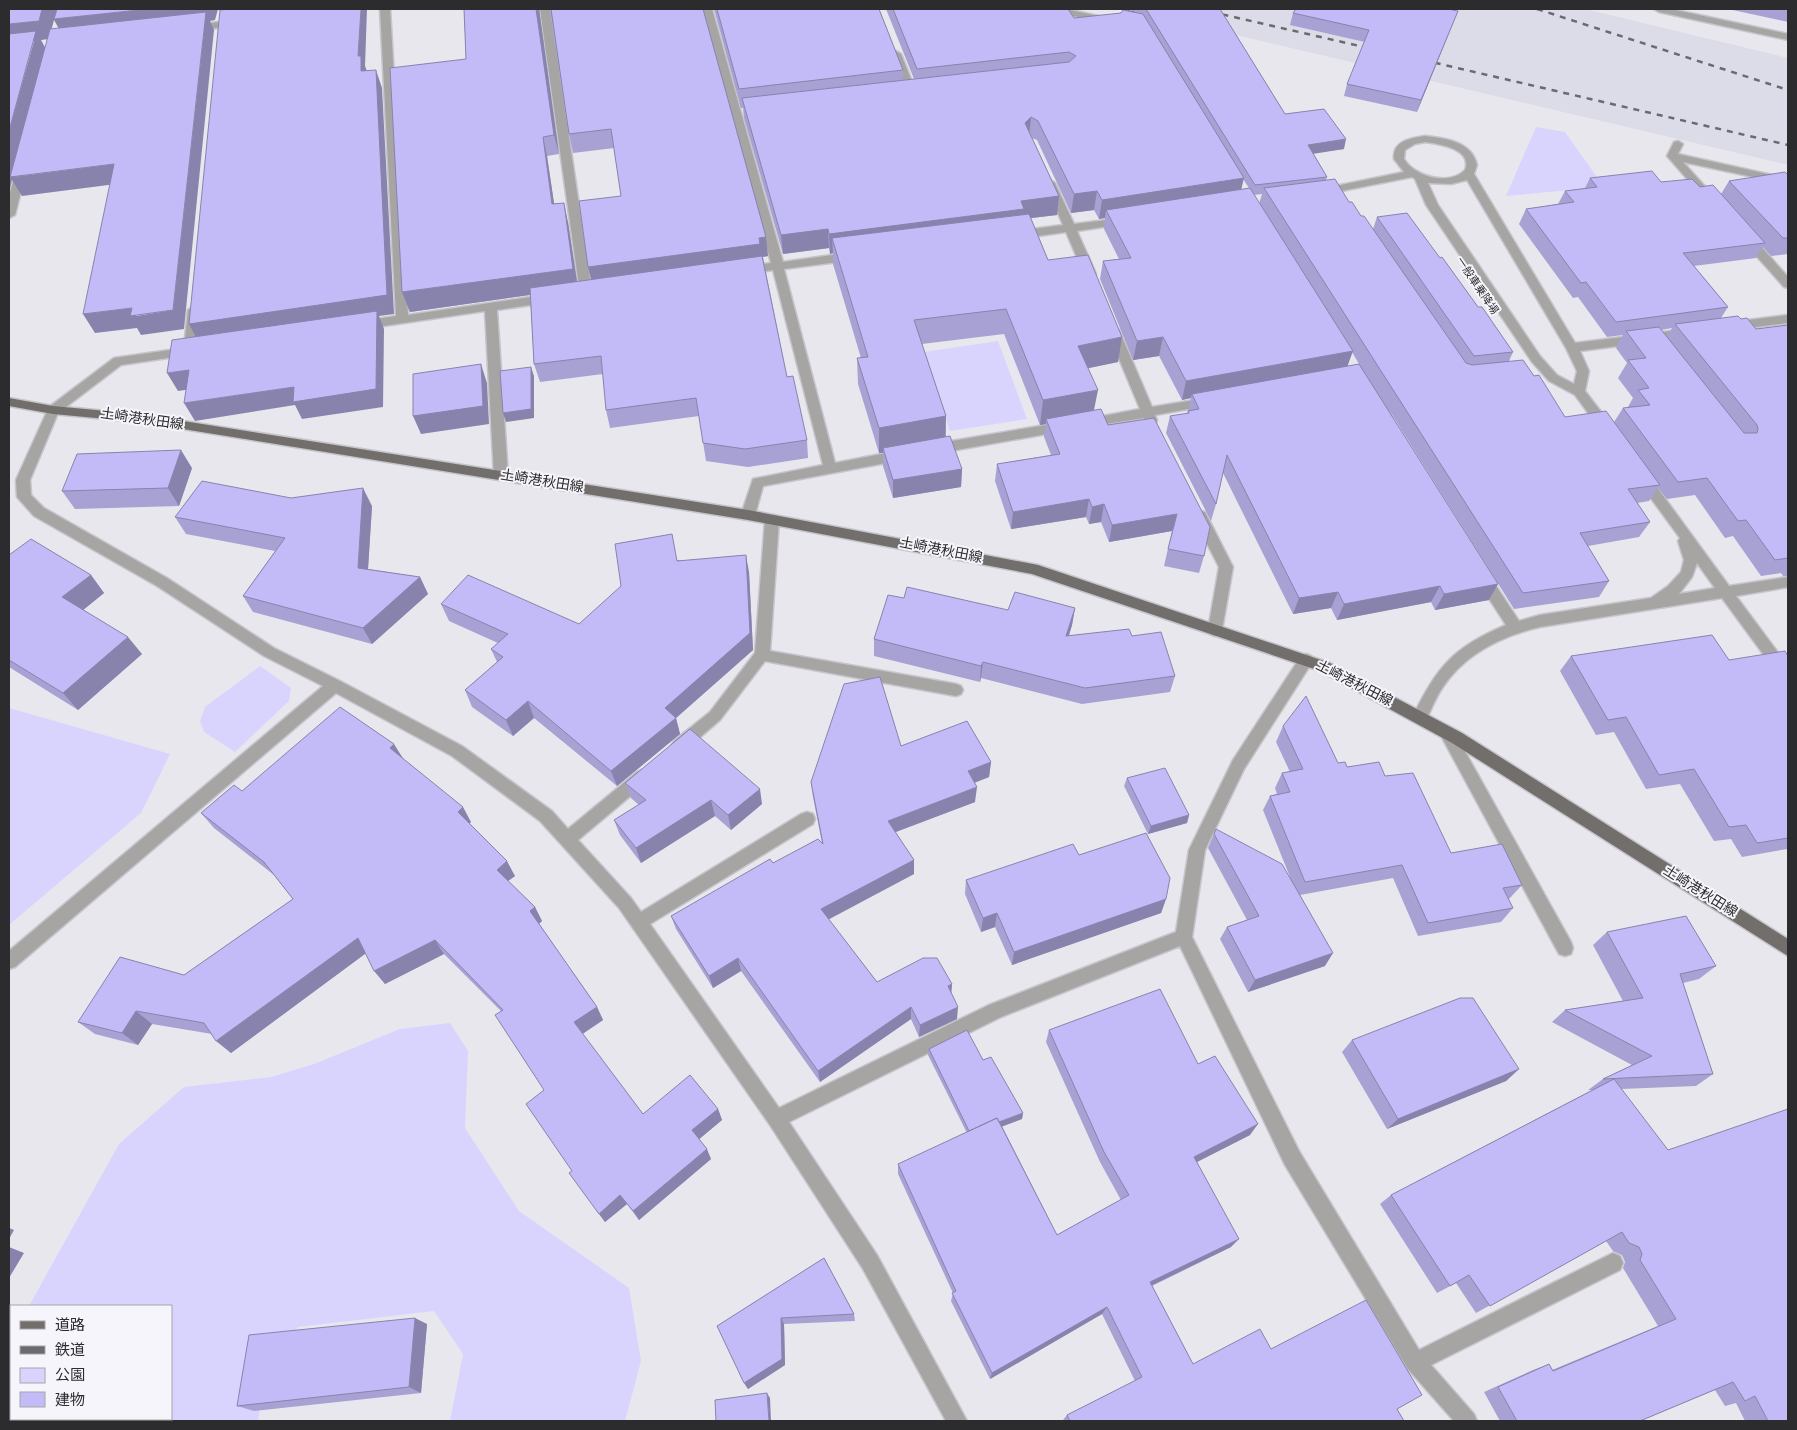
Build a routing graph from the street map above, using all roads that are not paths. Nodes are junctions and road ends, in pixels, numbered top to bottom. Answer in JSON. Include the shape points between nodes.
{"nodes":[{"id":1,"x":385,"y":9,"type":"edge"},
{"id":2,"x":545,"y":9,"type":"edge"},
{"id":3,"x":706,"y":9,"type":"edge"},
{"id":4,"x":1054,"y":9,"type":"edge"},
{"id":5,"x":1659,"y":9,"type":"edge"},
{"id":6,"x":250,"y":21,"type":"edge"},
{"id":7,"x":1117,"y":23,"type":"edge"},
{"id":8,"x":182,"y":29,"type":"edge"},
{"id":9,"x":1788,"y":37,"type":"edge"},
{"id":10,"x":892,"y":43,"type":"edge"},
{"id":11,"x":911,"y":94,"type":"edge"},
{"id":12,"x":1678,"y":144,"type":"dead end"},
{"id":13,"x":1672,"y":156,"type":"junction"},
{"id":14,"x":24,"y":158,"type":"edge"},
{"id":15,"x":1042,"y":168,"type":"edge"},
{"id":16,"x":1468,"y":173,"type":"junction"},
{"id":17,"x":1416,"y":175,"type":"junction"},
{"id":18,"x":1787,"y":182,"type":"edge"},
{"id":19,"x":1308,"y":194,"type":"edge"},
{"id":20,"x":1724,"y":213,"type":"edge"},
{"id":21,"x":9,"y":215,"type":"edge"},
{"id":22,"x":1130,"y":220,"type":"edge"},
{"id":23,"x":1737,"y":227,"type":"edge"},
{"id":24,"x":1071,"y":229,"type":"junction"},
{"id":25,"x":1003,"y":236,"type":"edge"},
{"id":26,"x":866,"y":254,"type":"edge"},
{"id":27,"x":778,"y":266,"type":"junction"},
{"id":28,"x":740,"y":271,"type":"edge"},
{"id":29,"x":1094,"y":284,"type":"edge"},
{"id":30,"x":1788,"y":284,"type":"edge"},
{"id":31,"x":195,"y":302,"type":"edge"},
{"id":32,"x":491,"y":307,"type":"junction"},
{"id":33,"x":1788,"y":319,"type":"edge"},
{"id":34,"x":402,"y":320,"type":"junction"},
{"id":35,"x":1109,"y":321,"type":"edge"},
{"id":36,"x":354,"y":327,"type":"edge"},
{"id":37,"x":1720,"y":328,"type":"edge"},
{"id":38,"x":1701,"y":331,"type":"edge"},
{"id":39,"x":1652,"y":337,"type":"junction"},
{"id":40,"x":1572,"y":348,"type":"junction"},
{"id":41,"x":1664,"y":353,"type":"edge"},
{"id":42,"x":1540,"y":364,"type":"junction"},
{"id":43,"x":1526,"y":370,"type":"edge"},
{"id":44,"x":1579,"y":392,"type":"junction"},
{"id":45,"x":1223,"y":399,"type":"edge"},
{"id":46,"x":9,"y":402,"type":"edge"},
{"id":47,"x":53,"y":410,"type":"junction"},
{"id":48,"x":1147,"y":413,"type":"junction"},
{"id":49,"x":1156,"y":430,"type":"edge"},
{"id":50,"x":1614,"y":438,"type":"edge"},
{"id":51,"x":830,"y":467,"type":"junction"},
{"id":52,"x":1636,"y":469,"type":"edge"},
{"id":53,"x":501,"y":476,"type":"junction"},
{"id":54,"x":1195,"y":507,"type":"edge"},
{"id":55,"x":748,"y":515,"type":"junction"},
{"id":56,"x":772,"y":520,"type":"junction"},
{"id":57,"x":1682,"y":530,"type":"junction"},
{"id":58,"x":1478,"y":568,"type":"edge"},
{"id":59,"x":1788,"y":582,"type":"edge"},
{"id":60,"x":1727,"y":592,"type":"junction"},
{"id":61,"x":1652,"y":604,"type":"junction"},
{"id":62,"x":1514,"y":627,"type":"junction"},
{"id":63,"x":1215,"y":630,"type":"junction"},
{"id":64,"x":762,"y":656,"type":"junction"},
{"id":65,"x":1306,"y":660,"type":"junction"},
{"id":66,"x":1788,"y":677,"type":"edge"},
{"id":67,"x":335,"y":685,"type":"junction"},
{"id":68,"x":956,"y":690,"type":"dead end"},
{"id":69,"x":1420,"y":718,"type":"junction"},
{"id":70,"x":1447,"y":732,"type":"junction"},
{"id":71,"x":671,"y":753,"type":"edge"},
{"id":72,"x":656,"y":765,"type":"edge"},
{"id":73,"x":807,"y":820,"type":"dead end"},
{"id":74,"x":567,"y":840,"type":"junction"},
{"id":75,"x":639,"y":922,"type":"junction"},
{"id":76,"x":1184,"y":938,"type":"junction"},
{"id":77,"x":1565,"y":948,"type":"dead end"},
{"id":78,"x":1788,"y":948,"type":"edge"},
{"id":79,"x":9,"y":961,"type":"edge"},
{"id":80,"x":776,"y":1120,"type":"junction"},
{"id":81,"x":1613,"y":1263,"type":"dead end"},
{"id":82,"x":1415,"y":1362,"type":"junction"},
{"id":83,"x":957,"y":1421,"type":"edge"},
{"id":84,"x":1467,"y":1421,"type":"edge"}],
"edges":[{"from":1,"to":34,"type":"street"},
{"from":2,"to":32,"type":"street","via":[[581,293]]},
{"from":3,"to":27,"type":"street","via":[[741,114]]},
{"from":4,"to":7,"type":"street"},
{"from":5,"to":9,"type":"street"},
{"from":6,"to":8,"type":"street"},
{"from":10,"to":11,"type":"street"},
{"from":12,"to":13,"type":"street"},
{"from":13,"to":18,"type":"street"},
{"from":13,"to":20,"type":"street"},
{"from":14,"to":21,"type":"street"},
{"from":15,"to":24,"type":"street"},
{"from":16,"to":17,"type":"street","via":[[1458,180],[1446,182]]},
{"from":16,"to":17,"type":"street","via":[[1472,162],[1460,148],[1425,139],[1406,144],[1398,155],[1404,168]]},
{"from":16,"to":40,"type":"street"},
{"from":17,"to":19,"type":"street","via":[[1340,194]]},
{"from":17,"to":42,"type":"street","via":[[1432,205]]},
{"from":22,"to":24,"type":"street"},
{"from":23,"to":30,"type":"street"},
{"from":24,"to":25,"type":"street"},
{"from":24,"to":29,"type":"street"},
{"from":26,"to":27,"type":"street"},
{"from":27,"to":28,"type":"street"},
{"from":27,"to":51,"type":"street"},
{"from":31,"to":47,"type":"street","via":[[195,350],[118,361]]},
{"from":32,"to":34,"type":"street"},
{"from":32,"to":53,"type":"street"},
{"from":33,"to":37,"type":"street"},
{"from":34,"to":36,"type":"street"},
{"from":35,"to":48,"type":"street"},
{"from":38,"to":39,"type":"street"},
{"from":39,"to":40,"type":"street"},
{"from":39,"to":41,"type":"street"},
{"from":40,"to":44,"type":"street","via":[[1583,371]]},
{"from":42,"to":43,"type":"street"},
{"from":42,"to":44,"type":"street","via":[[1554,378]]},
{"from":44,"to":50,"type":"street"},
{"from":45,"to":48,"type":"street"},
{"from":46,"to":47,"type":"main road","name":"土崎港秋田線"},
{"from":47,"to":53,"type":"main road","name":"土崎港秋田線","via":[[139,418]]},
{"from":47,"to":67,"type":"street","via":[[23,480],[24,498],[39,512],[162,582],[269,652]]},
{"from":48,"to":49,"type":"street"},
{"from":48,"to":51,"type":"street"},
{"from":51,"to":55,"type":"street","via":[[758,482]]},
{"from":52,"to":57,"type":"street"},
{"from":53,"to":55,"type":"main road","name":"土崎港秋田線"},
{"from":54,"to":63,"type":"street","via":[[1226,567]]},
{"from":55,"to":56,"type":"main road","name":"土崎港秋田線"},
{"from":56,"to":63,"type":"main road","name":"土崎港秋田線","via":[[1033,568]]},
{"from":56,"to":64,"type":"street"},
{"from":57,"to":60,"type":"street"},
{"from":57,"to":61,"type":"street","via":[[1691,561],[1688,573],[1669,593]]},
{"from":58,"to":62,"type":"street"},
{"from":59,"to":60,"type":"street"},
{"from":60,"to":61,"type":"street"},
{"from":60,"to":66,"type":"street"},
{"from":61,"to":62,"type":"street"},
{"from":62,"to":69,"type":"street","via":[[1468,652],[1453,666],[1439,681]]},
{"from":63,"to":65,"type":"main road","name":"土崎港秋田線"},
{"from":64,"to":68,"type":"street"},
{"from":64,"to":71,"type":"street","via":[[715,716]]},
{"from":65,"to":69,"type":"main road","name":"土崎港秋田線","via":[[1326,667]]},
{"from":65,"to":76,"type":"street","via":[[1238,765],[1197,850]]},
{"from":67,"to":74,"type":"street","via":[[457,751],[546,816]]},
{"from":67,"to":79,"type":"street"},
{"from":69,"to":70,"type":"main road","name":"土崎港秋田線"},
{"from":70,"to":77,"type":"street"},
{"from":70,"to":78,"type":"main road","name":"土崎港秋田線"},
{"from":72,"to":74,"type":"street"},
{"from":73,"to":75,"type":"street"},
{"from":74,"to":75,"type":"street"},
{"from":75,"to":80,"type":"street"},
{"from":76,"to":80,"type":"street","via":[[995,1011]]},
{"from":76,"to":82,"type":"street","via":[[1292,1158]]},
{"from":80,"to":83,"type":"street","via":[[870,1262]]},
{"from":81,"to":82,"type":"street"},
{"from":82,"to":84,"type":"street"}]}
